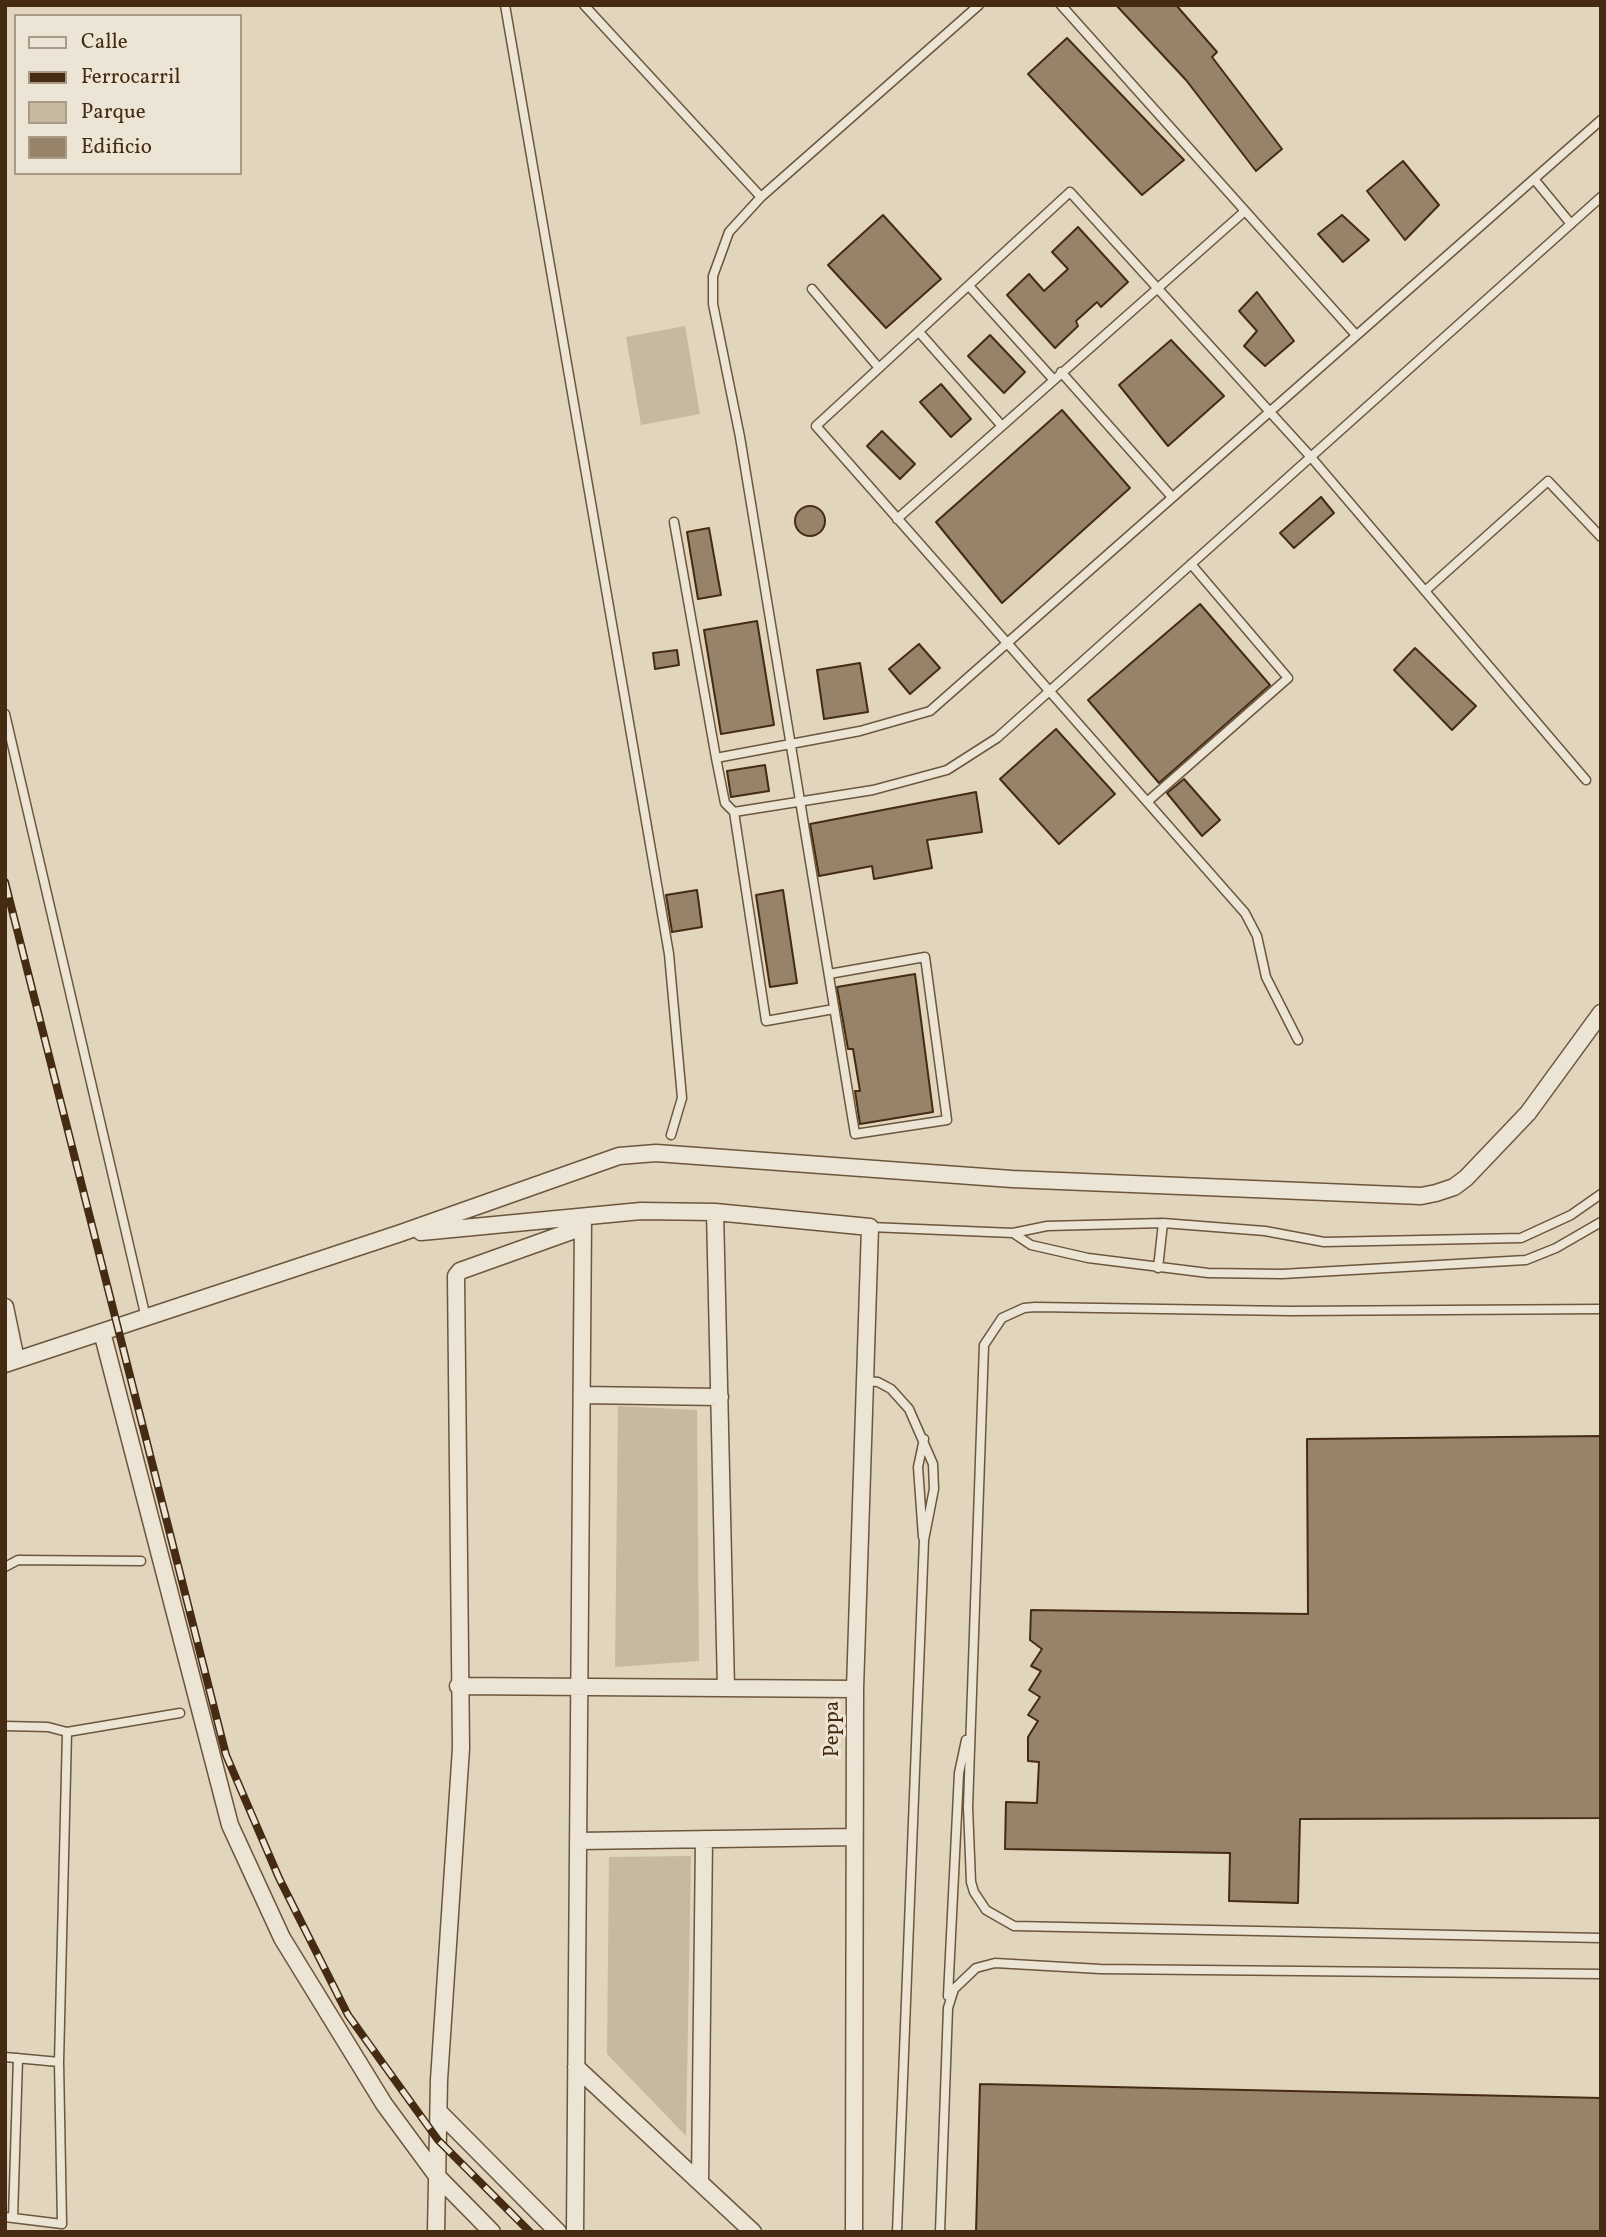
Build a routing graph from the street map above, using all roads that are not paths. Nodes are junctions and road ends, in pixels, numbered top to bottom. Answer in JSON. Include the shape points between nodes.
{"nodes":[{"id":1,"x":505,"y":5,"type":"edge"},
{"id":2,"x":584,"y":5,"type":"edge"},
{"id":3,"x":979,"y":5,"type":"edge"},
{"id":4,"x":1060,"y":5,"type":"edge"},
{"id":5,"x":1601,"y":120,"type":"edge"},
{"id":6,"x":1534,"y":179,"type":"junction"},
{"id":7,"x":761,"y":197,"type":"junction"},
{"id":8,"x":1601,"y":197,"type":"edge"},
{"id":9,"x":1245,"y":211,"type":"junction"},
{"id":10,"x":1572,"y":224,"type":"junction"},
{"id":11,"x":969,"y":286,"type":"junction"},
{"id":12,"x":1157,"y":287,"type":"junction"},
{"id":13,"x":812,"y":289,"type":"dead end"},
{"id":14,"x":919,"y":332,"type":"junction"},
{"id":15,"x":1356,"y":335,"type":"junction"},
{"id":16,"x":879,"y":368,"type":"junction"},
{"id":17,"x":1061,"y":372,"type":"junction"},
{"id":18,"x":1053,"y":379,"type":"junction"},
{"id":19,"x":1269,"y":410,"type":"junction"},
{"id":20,"x":1002,"y":426,"type":"junction"},
{"id":21,"x":1310,"y":456,"type":"junction"},
{"id":22,"x":1172,"y":498,"type":"junction"},
{"id":23,"x":897,"y":519,"type":"junction"},
{"id":24,"x":674,"y":522,"type":"dead end"},
{"id":25,"x":1601,"y":537,"type":"edge"},
{"id":26,"x":1191,"y":564,"type":"junction"},
{"id":27,"x":1425,"y":591,"type":"junction"},
{"id":28,"x":1008,"y":645,"type":"junction"},
{"id":29,"x":1049,"y":692,"type":"junction"},
{"id":30,"x":5,"y":714,"type":"edge"},
{"id":31,"x":790,"y":744,"type":"junction"},
{"id":32,"x":716,"y":758,"type":"junction"},
{"id":33,"x":1586,"y":780,"type":"dead end"},
{"id":34,"x":800,"y":800,"type":"junction"},
{"id":35,"x":1147,"y":802,"type":"junction"},
{"id":36,"x":734,"y":812,"type":"junction"},
{"id":37,"x":829,"y":974,"type":"junction"},
{"id":38,"x":834,"y":1009,"type":"junction"},
{"id":39,"x":1601,"y":1013,"type":"edge"},
{"id":40,"x":1298,"y":1040,"type":"dead end"},
{"id":41,"x":671,"y":1135,"type":"dead end"},
{"id":42,"x":1601,"y":1194,"type":"edge"},
{"id":43,"x":715,"y":1212,"type":"junction"},
{"id":44,"x":583,"y":1222,"type":"junction"},
{"id":45,"x":1601,"y":1222,"type":"edge"},
{"id":46,"x":1163,"y":1223,"type":"junction"},
{"id":47,"x":870,"y":1227,"type":"junction"},
{"id":48,"x":1013,"y":1233,"type":"junction"},
{"id":49,"x":398,"y":1234,"type":"junction"},
{"id":50,"x":1158,"y":1268,"type":"junction"},
{"id":51,"x":5,"y":1307,"type":"edge"},
{"id":52,"x":1601,"y":1309,"type":"edge"},
{"id":53,"x":146,"y":1319,"type":"junction"},
{"id":54,"x":102,"y":1332,"type":"junction"},
{"id":55,"x":11,"y":1362,"type":"edge"},
{"id":56,"x":865,"y":1381,"type":"junction"},
{"id":57,"x":582,"y":1395,"type":"junction"},
{"id":58,"x":720,"y":1397,"type":"junction"},
{"id":59,"x":924,"y":1439,"type":"junction"},
{"id":60,"x":924,"y":1540,"type":"junction"},
{"id":61,"x":141,"y":1561,"type":"dead end"},
{"id":62,"x":5,"y":1567,"type":"edge"},
{"id":63,"x":458,"y":1686,"type":"junction"},
{"id":64,"x":580,"y":1687,"type":"junction"},
{"id":65,"x":726,"y":1688,"type":"junction"},
{"id":66,"x":855,"y":1689,"type":"junction"},
{"id":67,"x":180,"y":1713,"type":"dead end"},
{"id":68,"x":971,"y":1720,"type":"junction"},
{"id":69,"x":5,"y":1726,"type":"edge"},
{"id":70,"x":67,"y":1732,"type":"junction"},
{"id":71,"x":854,"y":1837,"type":"junction"},
{"id":72,"x":704,"y":1839,"type":"junction"},
{"id":73,"x":578,"y":1841,"type":"junction"},
{"id":74,"x":1601,"y":1938,"type":"edge"},
{"id":75,"x":1601,"y":1974,"type":"edge"},
{"id":76,"x":948,"y":2008,"type":"junction"},
{"id":77,"x":5,"y":2057,"type":"edge"},
{"id":78,"x":18,"y":2058,"type":"junction"},
{"id":79,"x":59,"y":2062,"type":"junction"},
{"id":80,"x":576,"y":2067,"type":"junction"},
{"id":81,"x":439,"y":2112,"type":"junction"},
{"id":82,"x":437,"y":2176,"type":"junction"},
{"id":83,"x":701,"y":2182,"type":"junction"},
{"id":84,"x":9,"y":2218,"type":"edge"},
{"id":85,"x":436,"y":2232,"type":"edge"},
{"id":86,"x":492,"y":2232,"type":"edge"},
{"id":87,"x":558,"y":2232,"type":"edge"},
{"id":88,"x":575,"y":2232,"type":"edge"},
{"id":89,"x":753,"y":2232,"type":"edge"},
{"id":90,"x":854,"y":2232,"type":"edge"},
{"id":91,"x":897,"y":2232,"type":"edge"},
{"id":92,"x":940,"y":2232,"type":"edge"}],
"edges":[{"from":1,"to":41,"type":"lane","via":[[668,954],[682,1098]]},
{"from":2,"to":7,"type":"lane"},
{"from":3,"to":7,"type":"lane"},
{"from":4,"to":9,"type":"lane"},
{"from":5,"to":6,"type":"lane"},
{"from":6,"to":10,"type":"lane"},
{"from":6,"to":15,"type":"lane"},
{"from":7,"to":31,"type":"lane","via":[[729,232],[712,276],[713,304],[740,437]]},
{"from":8,"to":10,"type":"lane"},
{"from":9,"to":12,"type":"lane"},
{"from":9,"to":15,"type":"lane"},
{"from":10,"to":21,"type":"lane"},
{"from":11,"to":12,"type":"lane","via":[[1070,192]]},
{"from":11,"to":14,"type":"lane"},
{"from":11,"to":18,"type":"lane"},
{"from":12,"to":17,"type":"lane"},
{"from":12,"to":19,"type":"lane"},
{"from":13,"to":16,"type":"lane"},
{"from":14,"to":16,"type":"lane"},
{"from":14,"to":20,"type":"lane"},
{"from":15,"to":19,"type":"lane"},
{"from":16,"to":23,"type":"lane","via":[[816,426]]},
{"from":17,"to":18,"type":"lane"},
{"from":17,"to":22,"type":"lane"},
{"from":18,"to":20,"type":"lane"},
{"from":19,"to":21,"type":"lane"},
{"from":19,"to":22,"type":"lane"},
{"from":20,"to":23,"type":"lane"},
{"from":21,"to":26,"type":"lane"},
{"from":21,"to":27,"type":"lane"},
{"from":22,"to":28,"type":"lane"},
{"from":23,"to":28,"type":"lane"},
{"from":24,"to":32,"type":"lane"},
{"from":25,"to":27,"type":"lane","via":[[1548,481]]},
{"from":26,"to":29,"type":"lane"},
{"from":26,"to":35,"type":"lane","via":[[1288,678]]},
{"from":27,"to":33,"type":"lane"},
{"from":28,"to":29,"type":"lane"},
{"from":28,"to":31,"type":"lane","via":[[930,711]]},
{"from":29,"to":34,"type":"lane","via":[[997,738],[947,770],[873,790]]},
{"from":29,"to":35,"type":"lane"},
{"from":30,"to":53,"type":"lane"},
{"from":31,"to":32,"type":"lane"},
{"from":31,"to":34,"type":"lane"},
{"from":32,"to":36,"type":"lane","via":[[725,803]]},
{"from":34,"to":36,"type":"lane"},
{"from":34,"to":37,"type":"lane"},
{"from":35,"to":40,"type":"lane","via":[[1245,913],[1266,977]]},
{"from":36,"to":38,"type":"lane","via":[[766,1021]]},
{"from":37,"to":38,"type":"lane"},
{"from":37,"to":38,"type":"lane","via":[[925,957],[947,1120],[855,1134]]},
{"from":39,"to":49,"type":"street","via":[[1528,1113],[1466,1178],[1454,1187],[1421,1196],[1012,1179],[656,1153],[619,1156]]},
{"from":42,"to":46,"type":"lane","via":[[1571,1215],[1521,1238],[1324,1242],[1265,1231]]},
{"from":43,"to":44,"type":"street","via":[[641,1211]]},
{"from":43,"to":47,"type":"street"},
{"from":43,"to":58,"type":"street"},
{"from":44,"to":49,"type":"street"},
{"from":44,"to":57,"type":"street"},
{"from":44,"to":63,"type":"street","via":[[456,1276]]},
{"from":45,"to":50,"type":"lane","via":[[1526,1260],[1282,1274]]},
{"from":46,"to":48,"type":"lane","via":[[1047,1226]]},
{"from":46,"to":50,"type":"lane"},
{"from":47,"to":48,"type":"lane"},
{"from":47,"to":56,"type":"street","name":"Peppa"},
{"from":48,"to":50,"type":"lane","via":[[1031,1245]]},
{"from":49,"to":53,"type":"street"},
{"from":51,"to":55,"type":"street"},
{"from":52,"to":68,"type":"lane","via":[[1035,1307],[1002,1318],[984,1345]]},
{"from":53,"to":54,"type":"street"},
{"from":54,"to":55,"type":"street"},
{"from":54,"to":82,"type":"street","via":[[230,1825],[282,1938],[384,2104]]},
{"from":56,"to":59,"type":"lane","via":[[884,1385],[900,1398]]},
{"from":56,"to":66,"type":"street","name":"Peppa"},
{"from":57,"to":58,"type":"street"},
{"from":57,"to":64,"type":"street"},
{"from":58,"to":65,"type":"street"},
{"from":59,"to":60,"type":"lane","via":[[918,1466]]},
{"from":59,"to":60,"type":"lane","via":[[933,1464],[934,1489]]},
{"from":60,"to":91,"type":"lane"},
{"from":61,"to":62,"type":"lane","via":[[18,1560]]},
{"from":63,"to":64,"type":"street"},
{"from":63,"to":81,"type":"street","via":[[461,1748]]},
{"from":64,"to":65,"type":"street"},
{"from":64,"to":73,"type":"street"},
{"from":65,"to":66,"type":"street"},
{"from":66,"to":71,"type":"street","name":"Peppa"},
{"from":67,"to":70,"type":"lane"},
{"from":68,"to":74,"type":"lane","via":[[971,1882],[986,1910],[1014,1926]]},
{"from":68,"to":76,"type":"lane","via":[[959,1773]]},
{"from":69,"to":70,"type":"lane"},
{"from":70,"to":79,"type":"lane"},
{"from":71,"to":72,"type":"street"},
{"from":71,"to":90,"type":"street","name":"Peppa"},
{"from":72,"to":73,"type":"street"},
{"from":72,"to":83,"type":"street"},
{"from":73,"to":80,"type":"street"},
{"from":75,"to":76,"type":"lane","via":[[1100,1969],[995,1963],[968,1973],[954,1989]]},
{"from":76,"to":92,"type":"lane"},
{"from":77,"to":78,"type":"lane"},
{"from":78,"to":79,"type":"lane"},
{"from":78,"to":84,"type":"lane"},
{"from":79,"to":84,"type":"lane","via":[[62,2224]]},
{"from":80,"to":83,"type":"street"},
{"from":80,"to":88,"type":"street"},
{"from":81,"to":82,"type":"street"},
{"from":81,"to":87,"type":"street"},
{"from":82,"to":85,"type":"street"},
{"from":82,"to":86,"type":"street"},
{"from":83,"to":89,"type":"street"}]}
